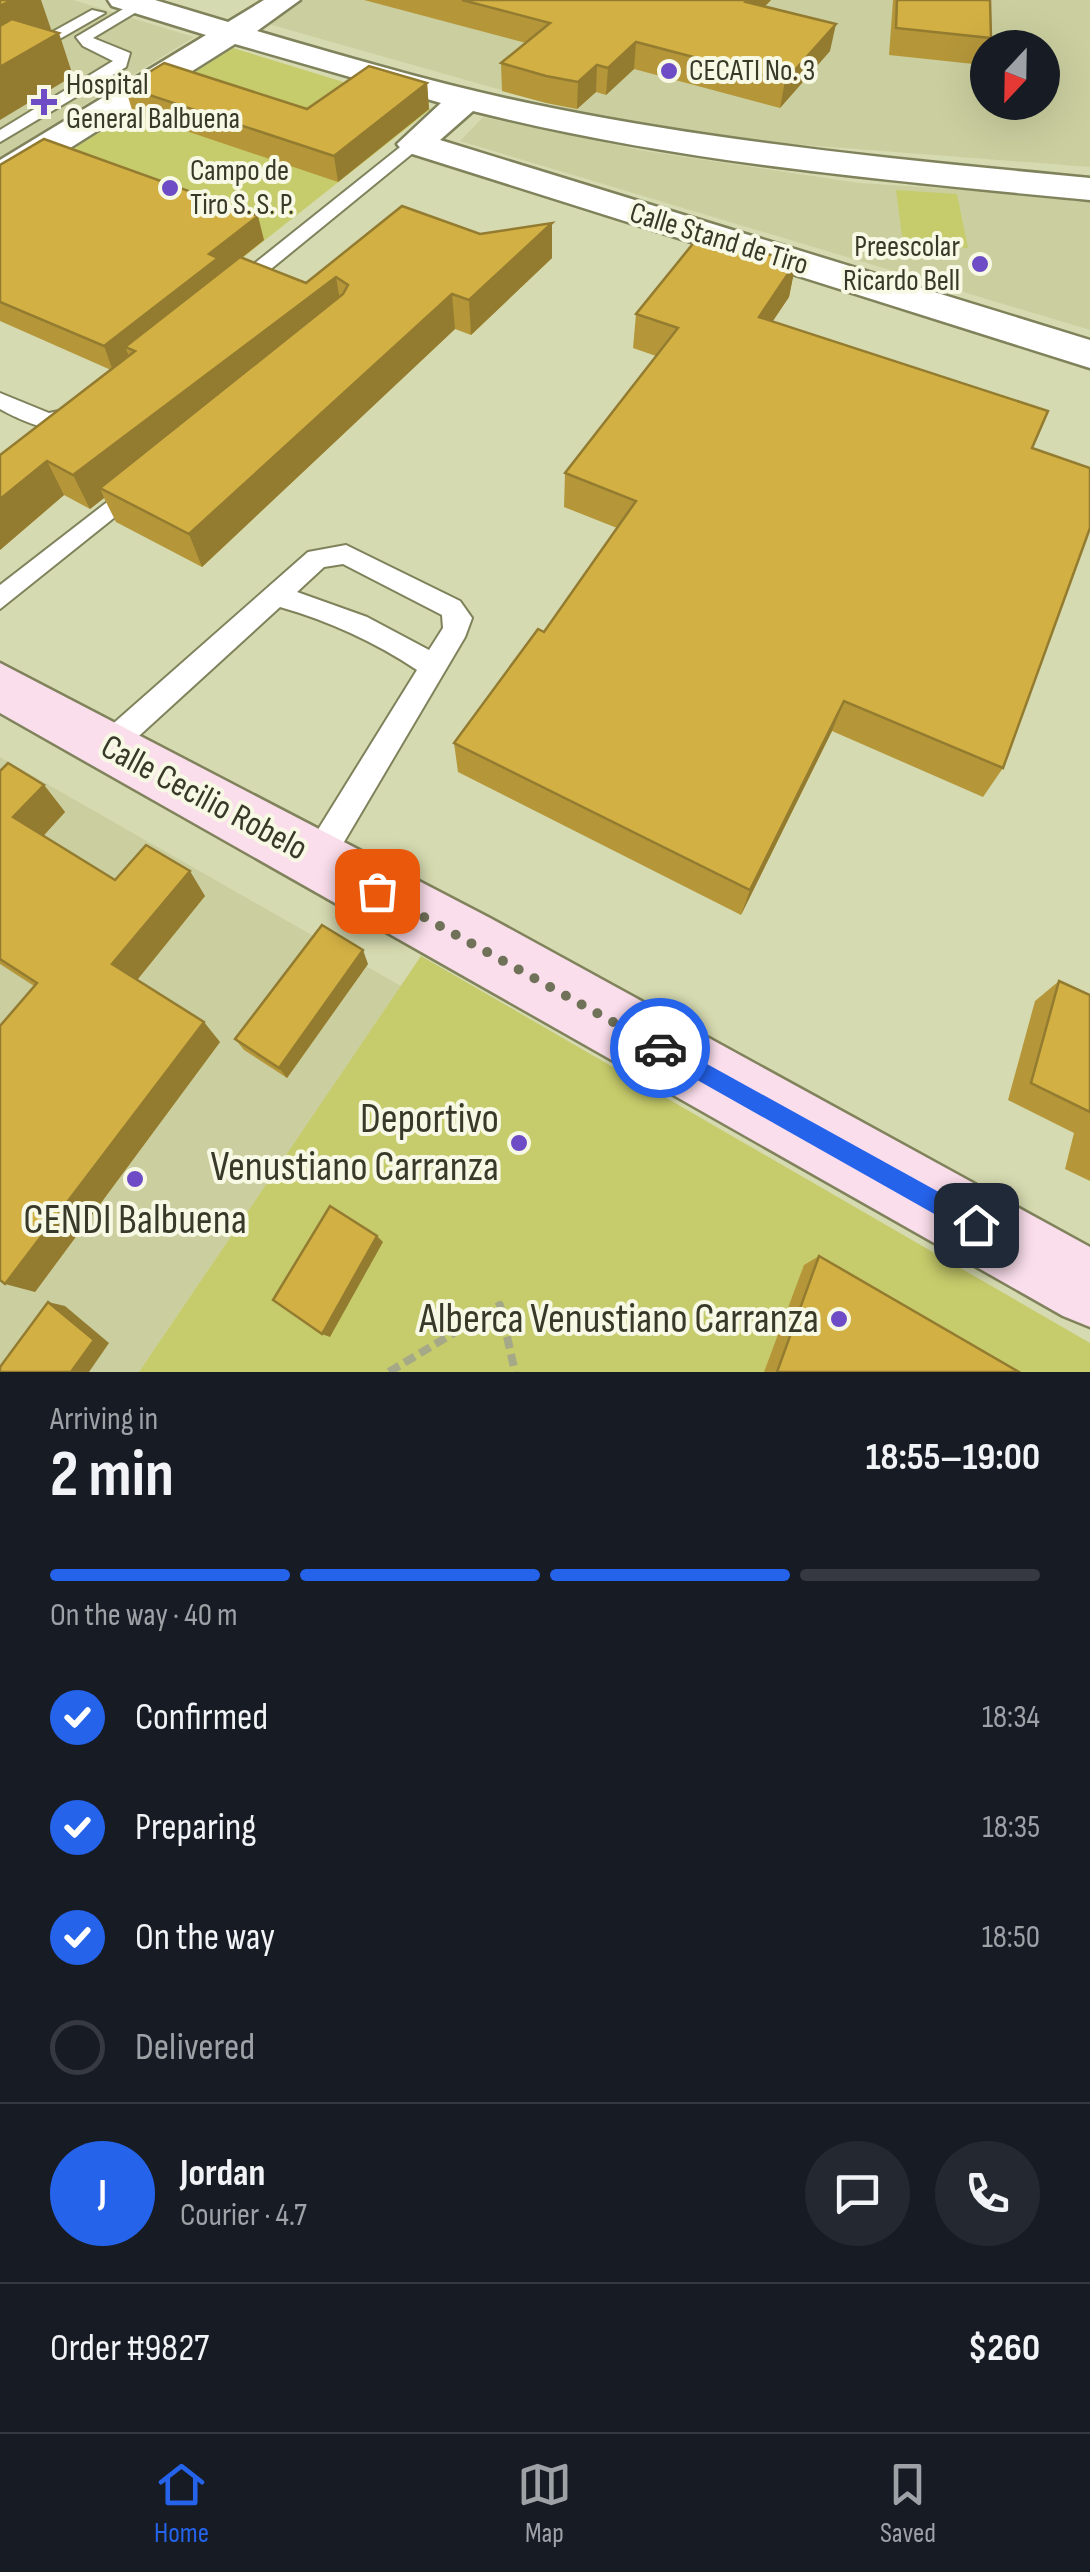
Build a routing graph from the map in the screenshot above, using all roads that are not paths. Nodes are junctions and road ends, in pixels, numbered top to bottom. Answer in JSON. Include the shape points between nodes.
{"nodes":[{"id":1,"x":285,"y":0,"type":"edge"},
{"id":2,"x":128,"y":2,"type":"edge"},
{"id":3,"x":232,"y":32,"type":"junction"},
{"id":4,"x":0,"y":68,"type":"edge"},
{"id":5,"x":467,"y":98,"type":"junction"},
{"id":6,"x":0,"y":138,"type":"edge"},
{"id":7,"x":415,"y":144,"type":"junction"},
{"id":8,"x":0,"y":176,"type":"edge"},
{"id":9,"x":1090,"y":189,"type":"edge"},
{"id":10,"x":216,"y":305,"type":"edge"},
{"id":11,"x":1090,"y":354,"type":"edge"},
{"id":12,"x":0,"y":400,"type":"edge"},
{"id":13,"x":93,"y":404,"type":"edge"},
{"id":14,"x":156,"y":472,"type":"edge"},
{"id":15,"x":275,"y":596,"type":"junction"},
{"id":16,"x":0,"y":600,"type":"edge"},
{"id":17,"x":434,"y":667,"type":"junction"},
{"id":18,"x":0,"y":686,"type":"edge"},
{"id":19,"x":108,"y":746,"type":"junction"},
{"id":20,"x":317,"y":859,"type":"junction"},
{"id":21,"x":1090,"y":1289,"type":"edge"}],
"edges":[{"from":1,"to":3,"type":"street"},
{"from":2,"to":3,"type":"street"},
{"from":2,"to":4,"type":"lane"},
{"from":2,"to":6,"type":"lane","via":[[84,37],[124,56],[120,64]]},
{"from":3,"to":5,"type":"street"},
{"from":3,"to":8,"type":"street"},
{"from":5,"to":7,"type":"street"},
{"from":5,"to":9,"type":"street","via":[[612,130],[843,166]]},
{"from":7,"to":10,"type":"lane"},
{"from":7,"to":11,"type":"street","name":"Calle Stand de Tiro"},
{"from":12,"to":13,"type":"lane","via":[[56,423]]},
{"from":14,"to":16,"type":"lane"},
{"from":15,"to":17,"type":"lane","via":[[332,613]]},
{"from":15,"to":17,"type":"lane","via":[[317,559],[346,554],[460,618]]},
{"from":15,"to":19,"type":"lane"},
{"from":17,"to":20,"type":"lane"},
{"from":18,"to":19,"type":"street","name":"Calle Cecilio Robelo"},
{"from":19,"to":20,"type":"street","name":"Calle Cecilio Robelo"},
{"from":20,"to":21,"type":"street","name":"Calle Cecilio Robelo"}]}
